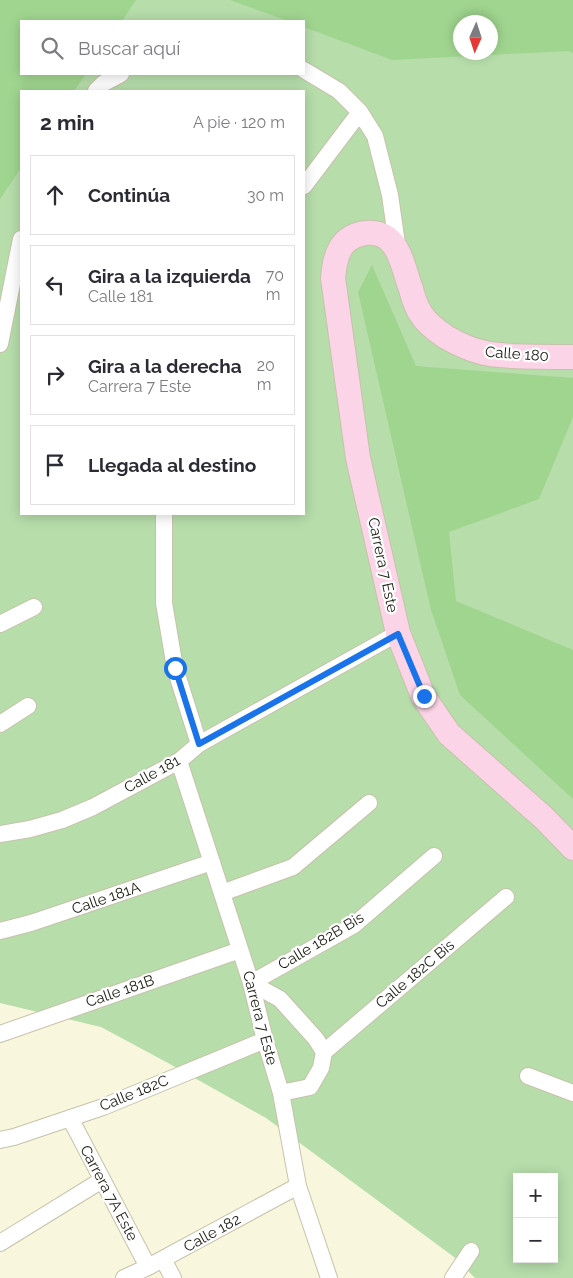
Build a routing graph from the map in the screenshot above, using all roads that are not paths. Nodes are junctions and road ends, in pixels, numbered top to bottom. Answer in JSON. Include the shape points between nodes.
{"nodes":[{"id":1,"x":305,"y":71,"type":"edge"},
{"id":2,"x":119,"y":75,"type":"edge"},
{"id":3,"x":97,"y":90,"type":"edge"},
{"id":4,"x":360,"y":112,"type":"junction"},
{"id":5,"x":305,"y":185,"type":"edge"},
{"id":6,"x":20,"y":243,"type":"edge"},
{"id":7,"x":398,"y":251,"type":"junction"},
{"id":8,"x":0,"y":344,"type":"edge"},
{"id":9,"x":573,"y":357,"type":"edge"},
{"id":10,"x":164,"y":515,"type":"edge"},
{"id":11,"x":34,"y":607,"type":"dead end"},
{"id":12,"x":0,"y":624,"type":"edge"},
{"id":13,"x":398,"y":634,"type":"junction"},
{"id":14,"x":28,"y":706,"type":"dead end"},
{"id":15,"x":0,"y":724,"type":"edge"},
{"id":16,"x":199,"y":744,"type":"junction"},
{"id":17,"x":179,"y":761,"type":"junction"},
{"id":18,"x":369,"y":803,"type":"dead end"},
{"id":19,"x":0,"y":834,"type":"edge"},
{"id":20,"x":573,"y":848,"type":"edge"},
{"id":21,"x":434,"y":856,"type":"dead end"},
{"id":22,"x":212,"y":862,"type":"junction"},
{"id":23,"x":222,"y":893,"type":"junction"},
{"id":24,"x":506,"y":897,"type":"dead end"},
{"id":25,"x":0,"y":931,"type":"edge"},
{"id":26,"x":240,"y":950,"type":"junction"},
{"id":27,"x":251,"y":983,"type":"junction"},
{"id":28,"x":0,"y":1034,"type":"edge"},
{"id":29,"x":265,"y":1040,"type":"junction"},
{"id":30,"x":324,"y":1052,"type":"junction"},
{"id":31,"x":528,"y":1076,"type":"dead end"},
{"id":32,"x":281,"y":1093,"type":"junction"},
{"id":33,"x":573,"y":1093,"type":"edge"},
{"id":34,"x":70,"y":1118,"type":"junction"},
{"id":35,"x":0,"y":1140,"type":"edge"},
{"id":36,"x":102,"y":1180,"type":"junction"},
{"id":37,"x":298,"y":1186,"type":"junction"},
{"id":38,"x":0,"y":1243,"type":"edge"},
{"id":39,"x":471,"y":1251,"type":"dead end"},
{"id":40,"x":163,"y":1260,"type":"junction"},
{"id":41,"x":148,"y":1268,"type":"junction"},
{"id":42,"x":124,"y":1278,"type":"edge"},
{"id":43,"x":173,"y":1278,"type":"edge"},
{"id":44,"x":329,"y":1278,"type":"edge"},
{"id":45,"x":453,"y":1278,"type":"edge"}],
"edges":[{"from":1,"to":4,"type":"street","name":"Calle 180","via":[[339,91]]},
{"from":2,"to":3,"type":"street"},
{"from":4,"to":5,"type":"street"},
{"from":4,"to":7,"type":"street","name":"Calle 180","via":[[375,136],[390,195]]},
{"from":6,"to":8,"type":"street"},
{"from":7,"to":9,"type":"main road","name":"Calle 180","via":[[420,314],[438,332],[469,348],[495,355]]},
{"from":7,"to":13,"type":"main road","name":"Carrera 7 Este","via":[[384,237],[374,234],[364,233],[348,239],[340,249],[333,278],[358,458]]},
{"from":10,"to":16,"type":"street","via":[[164,603],[175,668]]},
{"from":11,"to":12,"type":"street"},
{"from":13,"to":16,"type":"street","name":"Calle 181"},
{"from":13,"to":20,"type":"main road","name":"Carrera 7 Este","via":[[424,696],[449,734]]},
{"from":14,"to":15,"type":"street"},
{"from":16,"to":17,"type":"street","name":"Calle 181"},
{"from":17,"to":19,"type":"street","name":"Calle 181","via":[[62,820]]},
{"from":17,"to":22,"type":"street","name":"Carrera 7 Este"},
{"from":18,"to":23,"type":"street","via":[[293,867]]},
{"from":21,"to":27,"type":"street","name":"Calle 182B Bis","via":[[354,925]]},
{"from":22,"to":23,"type":"street","name":"Carrera 7 Este"},
{"from":22,"to":25,"type":"street","name":"Calle 181A","via":[[30,924]]},
{"from":23,"to":26,"type":"street","name":"Carrera 7 Este"},
{"from":24,"to":30,"type":"street","name":"Calle 182C Bis"},
{"from":26,"to":27,"type":"street","name":"Carrera 7 Este"},
{"from":26,"to":28,"type":"street","name":"Calle 181B"},
{"from":27,"to":29,"type":"street","name":"Carrera 7 Este"},
{"from":27,"to":30,"type":"street","via":[[280,999]]},
{"from":29,"to":32,"type":"street","name":"Carrera 7 Este"},
{"from":29,"to":34,"type":"street","name":"Calle 182C"},
{"from":30,"to":32,"type":"street","via":[[321,1068],[310,1087]]},
{"from":31,"to":33,"type":"street"},
{"from":32,"to":37,"type":"street","name":"Carrera 7 Este"},
{"from":34,"to":35,"type":"street","name":"Calle 182C"},
{"from":34,"to":36,"type":"street","name":"Carrera 7A Este"},
{"from":36,"to":38,"type":"street"},
{"from":36,"to":41,"type":"street","name":"Carrera 7A Este"},
{"from":37,"to":40,"type":"street","name":"Calle 182"},
{"from":37,"to":44,"type":"street","name":"Carrera 7 Este"},
{"from":39,"to":45,"type":"street"},
{"from":40,"to":41,"type":"street","name":"Calle 182"},
{"from":40,"to":43,"type":"street"},
{"from":41,"to":42,"type":"street","name":"Calle 182"}]}
